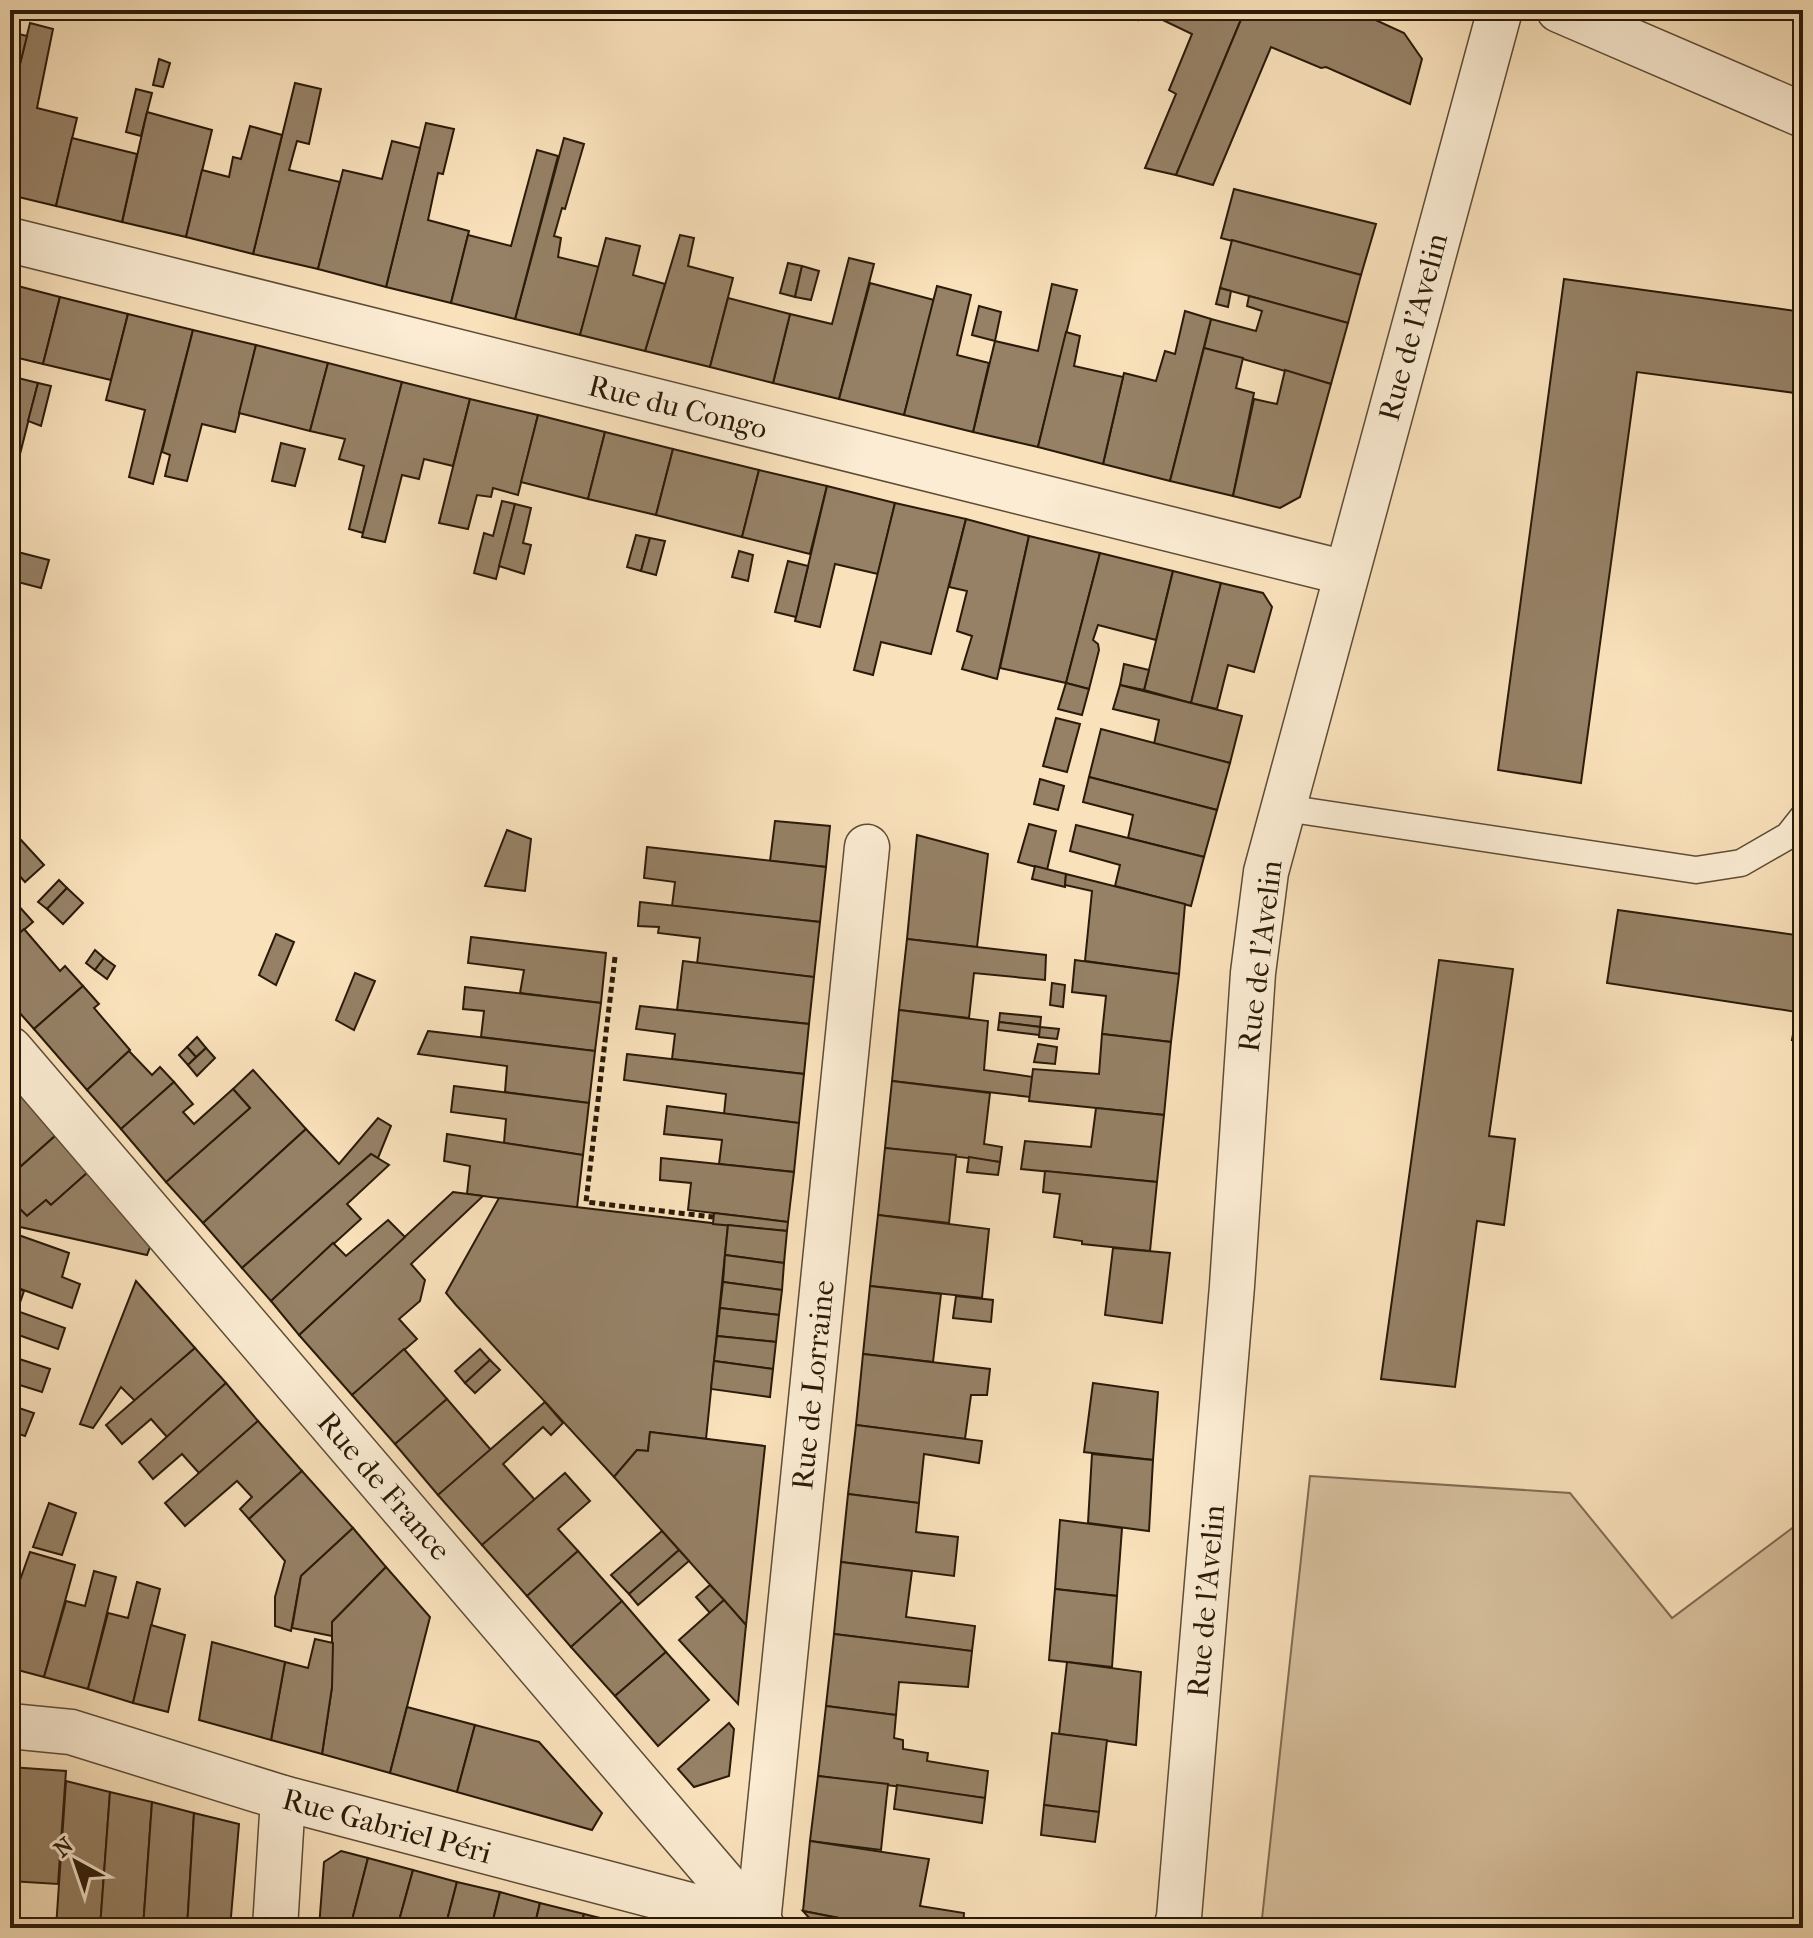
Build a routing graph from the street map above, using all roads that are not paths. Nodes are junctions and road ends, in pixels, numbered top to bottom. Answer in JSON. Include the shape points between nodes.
{"nodes":[{"id":1,"x":1500,"y":10,"type":"edge"},
{"id":2,"x":1559,"y":10,"type":"edge"},
{"id":3,"x":1803,"y":115,"type":"edge"},
{"id":4,"x":10,"y":240,"type":"edge"},
{"id":5,"x":1346,"y":573,"type":"junction"},
{"id":6,"x":1285,"y":808,"type":"junction"},
{"id":7,"x":1803,"y":817,"type":"edge"},
{"id":8,"x":867,"y":847,"type":"dead end"},
{"id":9,"x":10,"y":1049,"type":"edge"},
{"id":10,"x":10,"y":1726,"type":"edge"},
{"id":11,"x":283,"y":1798,"type":"junction"},
{"id":12,"x":698,"y":1918,"type":"edge"},
{"id":13,"x":761,"y":1926,"type":"edge"},
{"id":14,"x":275,"y":1928,"type":"edge"},
{"id":15,"x":1176,"y":1928,"type":"edge"}],
"edges":[{"from":1,"to":5,"type":"street","name":"Rue de l'Avelin"},
{"from":2,"to":3,"type":"street"},
{"from":4,"to":5,"type":"street","name":"Rue du Congo"},
{"from":5,"to":6,"type":"street","name":"Rue de l'Avelin"},
{"from":6,"to":7,"type":"lane","via":[[1696,870],[1741,863],[1788,836]]},
{"from":6,"to":15,"type":"street","name":"Rue de l'Avelin","via":[[1266,872],[1253,973],[1226,1363]]},
{"from":8,"to":13,"type":"street","name":"Rue de Lorraine"},
{"from":9,"to":13,"type":"street","name":"Rue de France"},
{"from":10,"to":11,"type":"street","name":"Rue Gabriel Péri","via":[[95,1738]]},
{"from":11,"to":12,"type":"street","name":"Rue Gabriel Péri"},
{"from":11,"to":14,"type":"street"},
{"from":12,"to":13,"type":"street","name":"Rue Gabriel Péri"}]}
